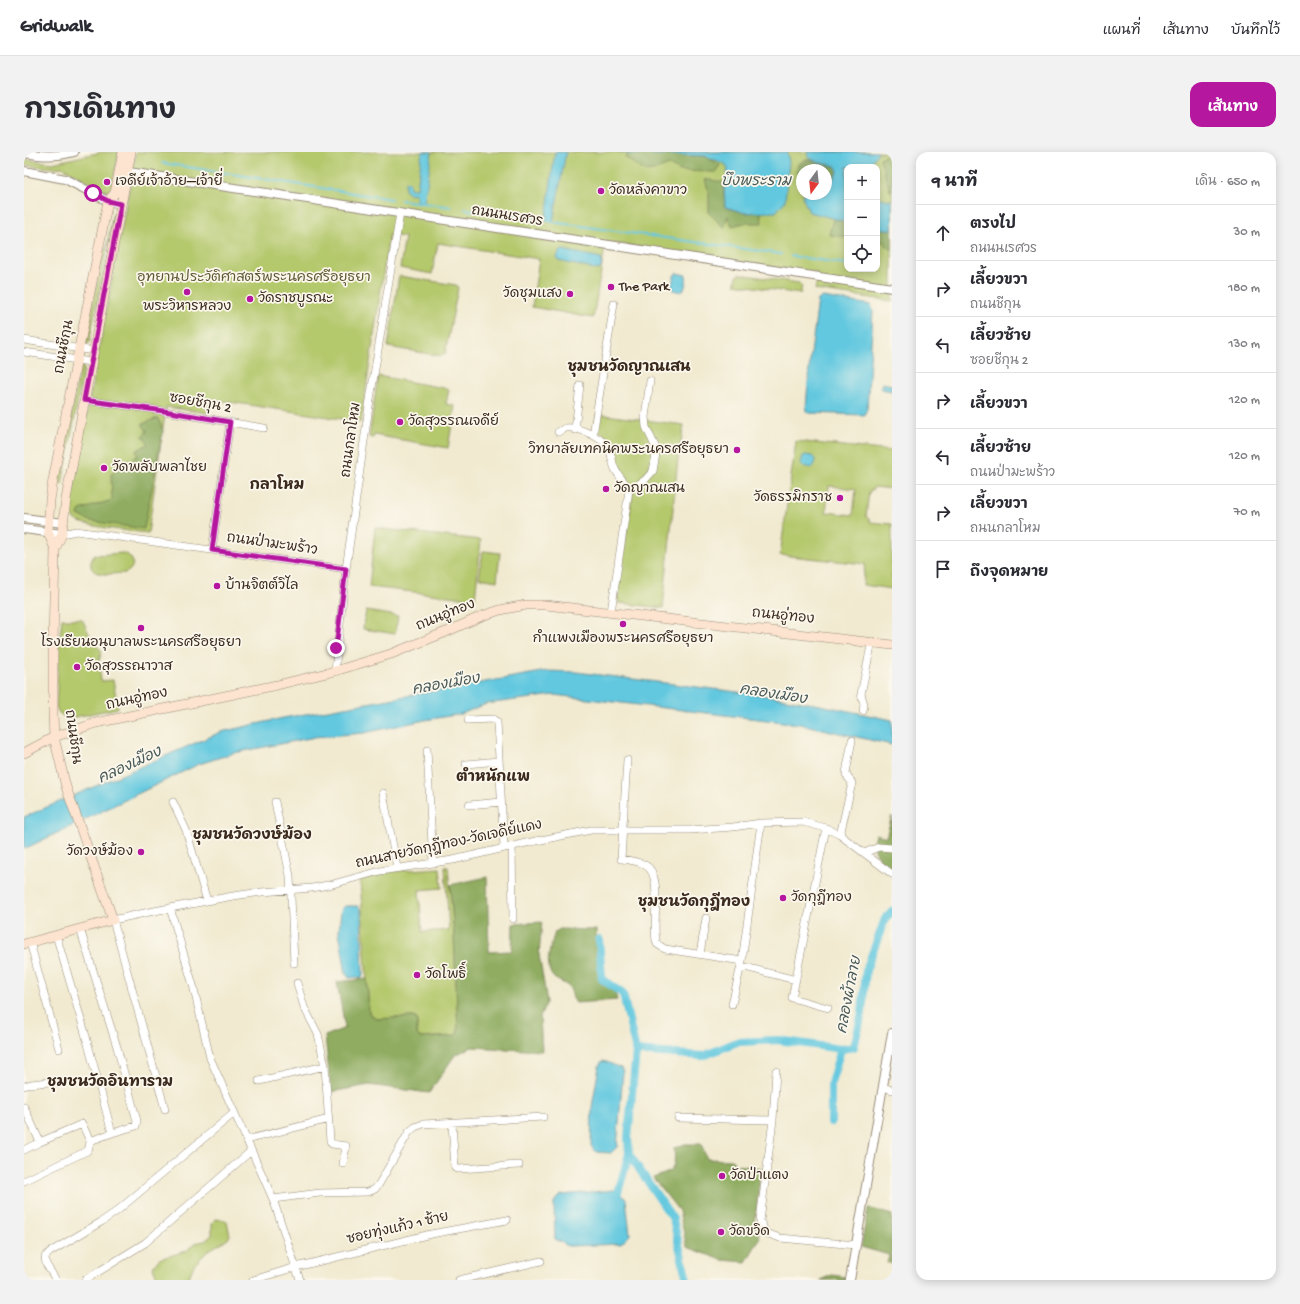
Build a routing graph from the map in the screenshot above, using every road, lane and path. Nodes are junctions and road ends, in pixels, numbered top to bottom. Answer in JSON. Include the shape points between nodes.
{"nodes":[{"id":1,"x":74,"y":152,"type":"edge"},
{"id":2,"x":123,"y":152,"type":"edge"},
{"id":3,"x":131,"y":152,"type":"edge"},
{"id":4,"x":24,"y":153,"type":"edge"},
{"id":5,"x":24,"y":171,"type":"edge"},
{"id":6,"x":123,"y":171,"type":"junction"},
{"id":7,"x":108,"y":201,"type":"junction"},
{"id":8,"x":121,"y":204,"type":"junction"},
{"id":9,"x":400,"y":213,"type":"junction"},
{"id":10,"x":892,"y":282,"type":"edge"},
{"id":11,"x":880,"y":286,"type":"junction"},
{"id":12,"x":892,"y":288,"type":"edge"},
{"id":13,"x":614,"y":304,"type":"dead end"},
{"id":14,"x":24,"y":340,"type":"edge"},
{"id":15,"x":79,"y":348,"type":"junction"},
{"id":16,"x":94,"y":351,"type":"junction"},
{"id":17,"x":24,"y":352,"type":"edge"},
{"id":18,"x":77,"y":360,"type":"junction"},
{"id":19,"x":92,"y":362,"type":"junction"},
{"id":20,"x":650,"y":382,"type":"dead end"},
{"id":21,"x":580,"y":386,"type":"dead end"},
{"id":22,"x":84,"y":400,"type":"junction"},
{"id":23,"x":230,"y":422,"type":"junction"},
{"id":24,"x":264,"y":428,"type":"dead end"},
{"id":25,"x":575,"y":430,"type":"junction"},
{"id":26,"x":558,"y":432,"type":"dead end"},
{"id":27,"x":593,"y":435,"type":"junction"},
{"id":28,"x":629,"y":490,"type":"junction"},
{"id":29,"x":24,"y":518,"type":"edge"},
{"id":30,"x":48,"y":521,"type":"junction"},
{"id":31,"x":63,"y":523,"type":"junction"},
{"id":32,"x":24,"y":528,"type":"edge"},
{"id":33,"x":76,"y":531,"type":"junction"},
{"id":34,"x":48,"y":532,"type":"junction"},
{"id":35,"x":62,"y":534,"type":"junction"},
{"id":36,"x":55,"y":549,"type":"junction"},
{"id":37,"x":212,"y":550,"type":"junction"},
{"id":38,"x":346,"y":569,"type":"junction"},
{"id":39,"x":611,"y":612,"type":"junction"},
{"id":40,"x":872,"y":641,"type":"junction"},
{"id":41,"x":892,"y":645,"type":"edge"},
{"id":42,"x":334,"y":671,"type":"junction"},
{"id":43,"x":863,"y":711,"type":"dead end"},
{"id":44,"x":468,"y":720,"type":"dead end"},
{"id":45,"x":54,"y":737,"type":"junction"},
{"id":46,"x":852,"y":740,"type":"dead end"},
{"id":47,"x":427,"y":750,"type":"dead end"},
{"id":48,"x":24,"y":753,"type":"edge"},
{"id":49,"x":627,"y":760,"type":"dead end"},
{"id":50,"x":499,"y":761,"type":"junction"},
{"id":51,"x":466,"y":764,"type":"dead end"},
{"id":52,"x":383,"y":793,"type":"dead end"},
{"id":53,"x":173,"y":802,"type":"dead end"},
{"id":54,"x":275,"y":802,"type":"dead end"},
{"id":55,"x":501,"y":802,"type":"junction"},
{"id":56,"x":469,"y":805,"type":"dead end"},
{"id":57,"x":761,"y":823,"type":"junction"},
{"id":58,"x":826,"y":828,"type":"junction"},
{"id":59,"x":623,"y":829,"type":"junction"},
{"id":60,"x":840,"y":835,"type":"junction"},
{"id":61,"x":512,"y":846,"type":"junction"},
{"id":62,"x":504,"y":848,"type":"junction"},
{"id":63,"x":892,"y":848,"type":"edge"},
{"id":64,"x":864,"y":853,"type":"junction"},
{"id":65,"x":433,"y":863,"type":"junction"},
{"id":66,"x":397,"y":868,"type":"junction"},
{"id":67,"x":892,"y":874,"type":"edge"},
{"id":68,"x":291,"y":890,"type":"junction"},
{"id":69,"x":207,"y":901,"type":"junction"},
{"id":70,"x":170,"y":908,"type":"junction"},
{"id":71,"x":706,"y":918,"type":"dead end"},
{"id":72,"x":513,"y":919,"type":"dead end"},
{"id":73,"x":113,"y":920,"type":"junction"},
{"id":74,"x":80,"y":929,"type":"junction"},
{"id":75,"x":56,"y":935,"type":"junction"},
{"id":76,"x":27,"y":943,"type":"edge"},
{"id":77,"x":700,"y":954,"type":"junction"},
{"id":78,"x":294,"y":963,"type":"dead end"},
{"id":79,"x":742,"y":963,"type":"junction"},
{"id":80,"x":796,"y":980,"type":"junction"},
{"id":81,"x":297,"y":983,"type":"dead end"},
{"id":82,"x":732,"y":1004,"type":"dead end"},
{"id":83,"x":828,"y":1008,"type":"dead end"},
{"id":84,"x":892,"y":1033,"type":"edge"},
{"id":85,"x":59,"y":1048,"type":"dead end"},
{"id":86,"x":325,"y":1066,"type":"junction"},
{"id":87,"x":776,"y":1071,"type":"dead end"},
{"id":88,"x":259,"y":1081,"type":"dead end"},
{"id":89,"x":49,"y":1082,"type":"dead end"},
{"id":90,"x":24,"y":1086,"type":"edge"},
{"id":91,"x":883,"y":1087,"type":"junction"},
{"id":92,"x":892,"y":1090,"type":"edge"},
{"id":93,"x":24,"y":1107,"type":"edge"},
{"id":94,"x":165,"y":1108,"type":"dead end"},
{"id":95,"x":234,"y":1113,"type":"junction"},
{"id":96,"x":543,"y":1117,"type":"dead end"},
{"id":97,"x":678,"y":1118,"type":"dead end"},
{"id":98,"x":329,"y":1119,"type":"junction"},
{"id":99,"x":773,"y":1120,"type":"junction"},
{"id":100,"x":452,"y":1122,"type":"junction"},
{"id":101,"x":112,"y":1133,"type":"junction"},
{"id":102,"x":246,"y":1140,"type":"junction"},
{"id":103,"x":90,"y":1141,"type":"junction"},
{"id":104,"x":40,"y":1142,"type":"junction"},
{"id":105,"x":24,"y":1150,"type":"edge"},
{"id":106,"x":251,"y":1151,"type":"junction"},
{"id":107,"x":343,"y":1164,"type":"dead end"},
{"id":108,"x":519,"y":1165,"type":"dead end"},
{"id":109,"x":24,"y":1181,"type":"edge"},
{"id":110,"x":273,"y":1199,"type":"junction"},
{"id":111,"x":507,"y":1220,"type":"dead end"},
{"id":112,"x":856,"y":1245,"type":"junction"},
{"id":113,"x":541,"y":1261,"type":"dead end"},
{"id":114,"x":296,"y":1267,"type":"junction"},
{"id":115,"x":56,"y":1280,"type":"edge"},
{"id":116,"x":85,"y":1280,"type":"edge"},
{"id":117,"x":253,"y":1280,"type":"edge"},
{"id":118,"x":300,"y":1280,"type":"edge"},
{"id":119,"x":459,"y":1280,"type":"edge"},
{"id":120,"x":850,"y":1280,"type":"edge"}],
"edges":[{"from":1,"to":4,"type":"street","via":[[55,156]]},
{"from":2,"to":6,"type":"main road","name":"ถนนชีกุน"},
{"from":3,"to":6,"type":"main road","name":"ถนนชีกุน"},
{"from":5,"to":7,"type":"street","via":[[65,178]]},
{"from":6,"to":7,"type":"main road","name":"ถนนชีกุน","via":[[115,193]]},
{"from":6,"to":8,"type":"main road","name":"ถนนชีกุน"},
{"from":6,"to":9,"type":"street","name":"ถนนนเรศวร"},
{"from":7,"to":8,"type":"street"},
{"from":7,"to":15,"type":"main road","name":"ถนนชีกุน"},
{"from":8,"to":16,"type":"main road","name":"ถนนชีกุน"},
{"from":9,"to":11,"type":"street","name":"ถนนนเรศวร"},
{"from":9,"to":38,"type":"street","name":"ถนนกลาโหม"},
{"from":10,"to":11,"type":"street"},
{"from":11,"to":12,"type":"street","name":"ถนนนเรศวร"},
{"from":13,"to":27,"type":"street"},
{"from":14,"to":15,"type":"street"},
{"from":15,"to":16,"type":"street"},
{"from":15,"to":18,"type":"main road","name":"ถนนชีกุน"},
{"from":16,"to":19,"type":"main road","name":"ถนนชีกุน"},
{"from":17,"to":18,"type":"street"},
{"from":18,"to":19,"type":"street"},
{"from":18,"to":30,"type":"main road","name":"ถนนชีกุน","via":[[53,480]]},
{"from":19,"to":22,"type":"main road","name":"ถนนชีกุน"},
{"from":20,"to":28,"type":"street","via":[[645,417],[646,427],[655,446],[653,471],[645,480]]},
{"from":21,"to":25,"type":"street"},
{"from":22,"to":23,"type":"street","name":"ซอยชีกุน 2"},
{"from":22,"to":31,"type":"main road","name":"ถนนชีกุน"},
{"from":23,"to":24,"type":"street","name":"ซอยชีกุน 2"},
{"from":23,"to":37,"type":"street"},
{"from":25,"to":26,"type":"street","via":[[566,428]]},
{"from":25,"to":27,"type":"street"},
{"from":27,"to":28,"type":"street","via":[[609,448],[613,464]]},
{"from":28,"to":39,"type":"street"},
{"from":29,"to":30,"type":"street","name":"ถนนป่ามะพร้าว"},
{"from":30,"to":31,"type":"street","name":"ถนนป่ามะพร้าว"},
{"from":30,"to":34,"type":"main road","name":"ถนนชีกุน"},
{"from":31,"to":33,"type":"street","name":"ถนนป่ามะพร้าว"},
{"from":31,"to":35,"type":"main road","name":"ถนนชีกุน"},
{"from":32,"to":34,"type":"street","name":"ถนนป่ามะพร้าว"},
{"from":33,"to":35,"type":"street","name":"ถนนป่ามะพร้าว"},
{"from":33,"to":37,"type":"street","name":"ถนนป่ามะพร้าว"},
{"from":34,"to":35,"type":"street","name":"ถนนป่ามะพร้าว"},
{"from":34,"to":36,"type":"main road","name":"ถนนชีกุน"},
{"from":35,"to":36,"type":"main road","name":"ถนนชีกุน"},
{"from":36,"to":45,"type":"main road","name":"ถนนชีกุน"},
{"from":37,"to":38,"type":"street","name":"ถนนป่ามะพร้าว"},
{"from":38,"to":42,"type":"street","name":"ถนนกลาโหม"},
{"from":39,"to":40,"type":"main road","name":"ถนนอู่ทอง"},
{"from":39,"to":42,"type":"main road","name":"ถนนอู่ทอง","via":[[546,605],[526,605],[507,609],[482,616],[390,654]]},
{"from":40,"to":41,"type":"main road","name":"ถนนอู่ทอง"},
{"from":40,"to":43,"type":"street","via":[[861,694]]},
{"from":42,"to":45,"type":"main road","name":"ถนนอู่ทอง","via":[[96,723]]},
{"from":44,"to":50,"type":"street","via":[[496,720]]},
{"from":45,"to":48,"type":"main road","name":"ถนนอู่ทอง"},
{"from":45,"to":73,"type":"main road","name":"ถนนชีกุน","via":[[66,787]]},
{"from":46,"to":60,"type":"street","via":[[846,775],[852,783]]},
{"from":47,"to":65,"type":"street"},
{"from":49,"to":59,"type":"street"},
{"from":50,"to":51,"type":"street"},
{"from":50,"to":55,"type":"street"},
{"from":52,"to":66,"type":"street"},
{"from":53,"to":69,"type":"street","via":[[186,830]]},
{"from":54,"to":68,"type":"street"},
{"from":55,"to":56,"type":"street"},
{"from":55,"to":62,"type":"street"},
{"from":57,"to":58,"type":"street","name":"ถนนสายวัดกุฎีทอง-วัดเจดีย์แดง","via":[[803,822]]},
{"from":57,"to":59,"type":"street","name":"ถนนสายวัดกุฎีทอง-วัดเจดีย์แดง","via":[[690,830]]},
{"from":57,"to":79,"type":"street"},
{"from":58,"to":60,"type":"street","name":"ถนนสายวัดกุฎีทอง-วัดเจดีย์แดง"},
{"from":58,"to":80,"type":"street"},
{"from":59,"to":61,"type":"street","name":"ถนนสายวัดกุฎีทอง-วัดเจดีย์แดง","via":[[591,830]]},
{"from":59,"to":77,"type":"street","via":[[621,859],[647,866],[654,875],[657,908],[654,938],[656,944]]},
{"from":60,"to":64,"type":"street","name":"ถนนสายวัดกุฎีทอง-วัดเจดีย์แดง"},
{"from":61,"to":62,"type":"street","name":"ถนนสายวัดกุฎีทอง-วัดเจดีย์แดง"},
{"from":61,"to":72,"type":"street"},
{"from":62,"to":65,"type":"street","name":"ถนนสายวัดกุฎีทอง-วัดเจดีย์แดง"},
{"from":63,"to":64,"type":"street","via":[[879,847]]},
{"from":64,"to":67,"type":"street","name":"ถนนสายวัดกุฎีทอง-วัดเจดีย์แดง"},
{"from":65,"to":66,"type":"street","name":"ถนนสายวัดกุฎีทอง-วัดเจดีย์แดง"},
{"from":66,"to":68,"type":"street","name":"ถนนสายวัดกุฎีทอง-วัดเจดีย์แดง","via":[[333,884]]},
{"from":68,"to":69,"type":"street","name":"ถนนสายวัดกุฎีทอง-วัดเจดีย์แดง"},
{"from":68,"to":78,"type":"street"},
{"from":69,"to":70,"type":"street","name":"ถนนสายวัดกุฎีทอง-วัดเจดีย์แดง"},
{"from":70,"to":73,"type":"street","name":"ถนนสายวัดกุฎีทอง-วัดเจดีย์แดง"},
{"from":70,"to":95,"type":"street","via":[[210,1058]]},
{"from":71,"to":77,"type":"street"},
{"from":73,"to":74,"type":"main road","name":"ถนนสายวัดกุฎีทอง-วัดเจดีย์แดง"},
{"from":73,"to":94,"type":"street"},
{"from":74,"to":75,"type":"main road","name":"ถนนสายวัดกุฎีทอง-วัดเจดีย์แดง"},
{"from":74,"to":101,"type":"street","via":[[118,1047],[137,1121],[136,1126]]},
{"from":75,"to":76,"type":"main road","name":"ถนนสายวัดกุฎีทอง-วัดเจดีย์แดง"},
{"from":75,"to":101,"type":"street"},
{"from":76,"to":85,"type":"street"},
{"from":77,"to":79,"type":"street"},
{"from":79,"to":80,"type":"street"},
{"from":79,"to":82,"type":"street"},
{"from":80,"to":83,"type":"street","via":[[792,998]]},
{"from":81,"to":86,"type":"street","via":[[304,1007],[318,1034]]},
{"from":84,"to":91,"type":"street"},
{"from":86,"to":88,"type":"street"},
{"from":86,"to":98,"type":"street"},
{"from":87,"to":99,"type":"street"},
{"from":89,"to":90,"type":"street"},
{"from":91,"to":92,"type":"street"},
{"from":91,"to":112,"type":"street"},
{"from":93,"to":104,"type":"street"},
{"from":95,"to":102,"type":"street"},
{"from":95,"to":115,"type":"street","via":[[117,1211],[50,1252],[45,1257],[46,1264]]},
{"from":96,"to":100,"type":"street"},
{"from":97,"to":99,"type":"street"},
{"from":98,"to":102,"type":"street"},
{"from":98,"to":107,"type":"street","via":[[330,1141],[332,1144],[346,1146]]},
{"from":99,"to":112,"type":"street","via":[[760,1221],[766,1233],[780,1238]]},
{"from":100,"to":108,"type":"street","via":[[455,1168]]},
{"from":100,"to":110,"type":"street","via":[[423,1124],[408,1132],[379,1184],[368,1192],[320,1193]]},
{"from":101,"to":103,"type":"street"},
{"from":102,"to":106,"type":"street"},
{"from":103,"to":104,"type":"street","via":[[82,1124]]},
{"from":103,"to":109,"type":"street","via":[[86,1151]]},
{"from":104,"to":105,"type":"street"},
{"from":106,"to":110,"type":"street"},
{"from":106,"to":116,"type":"street","via":[[145,1243]]},
{"from":110,"to":114,"type":"street"},
{"from":111,"to":114,"type":"street","name":"ซอยทุ่งแก้ว 1 ซ้าย","via":[[431,1234]]},
{"from":112,"to":120,"type":"street"},
{"from":113,"to":119,"type":"street"},
{"from":114,"to":117,"type":"street","name":"ซอยทุ่งแก้ว 1 ซ้าย"},
{"from":114,"to":118,"type":"street"}]}
